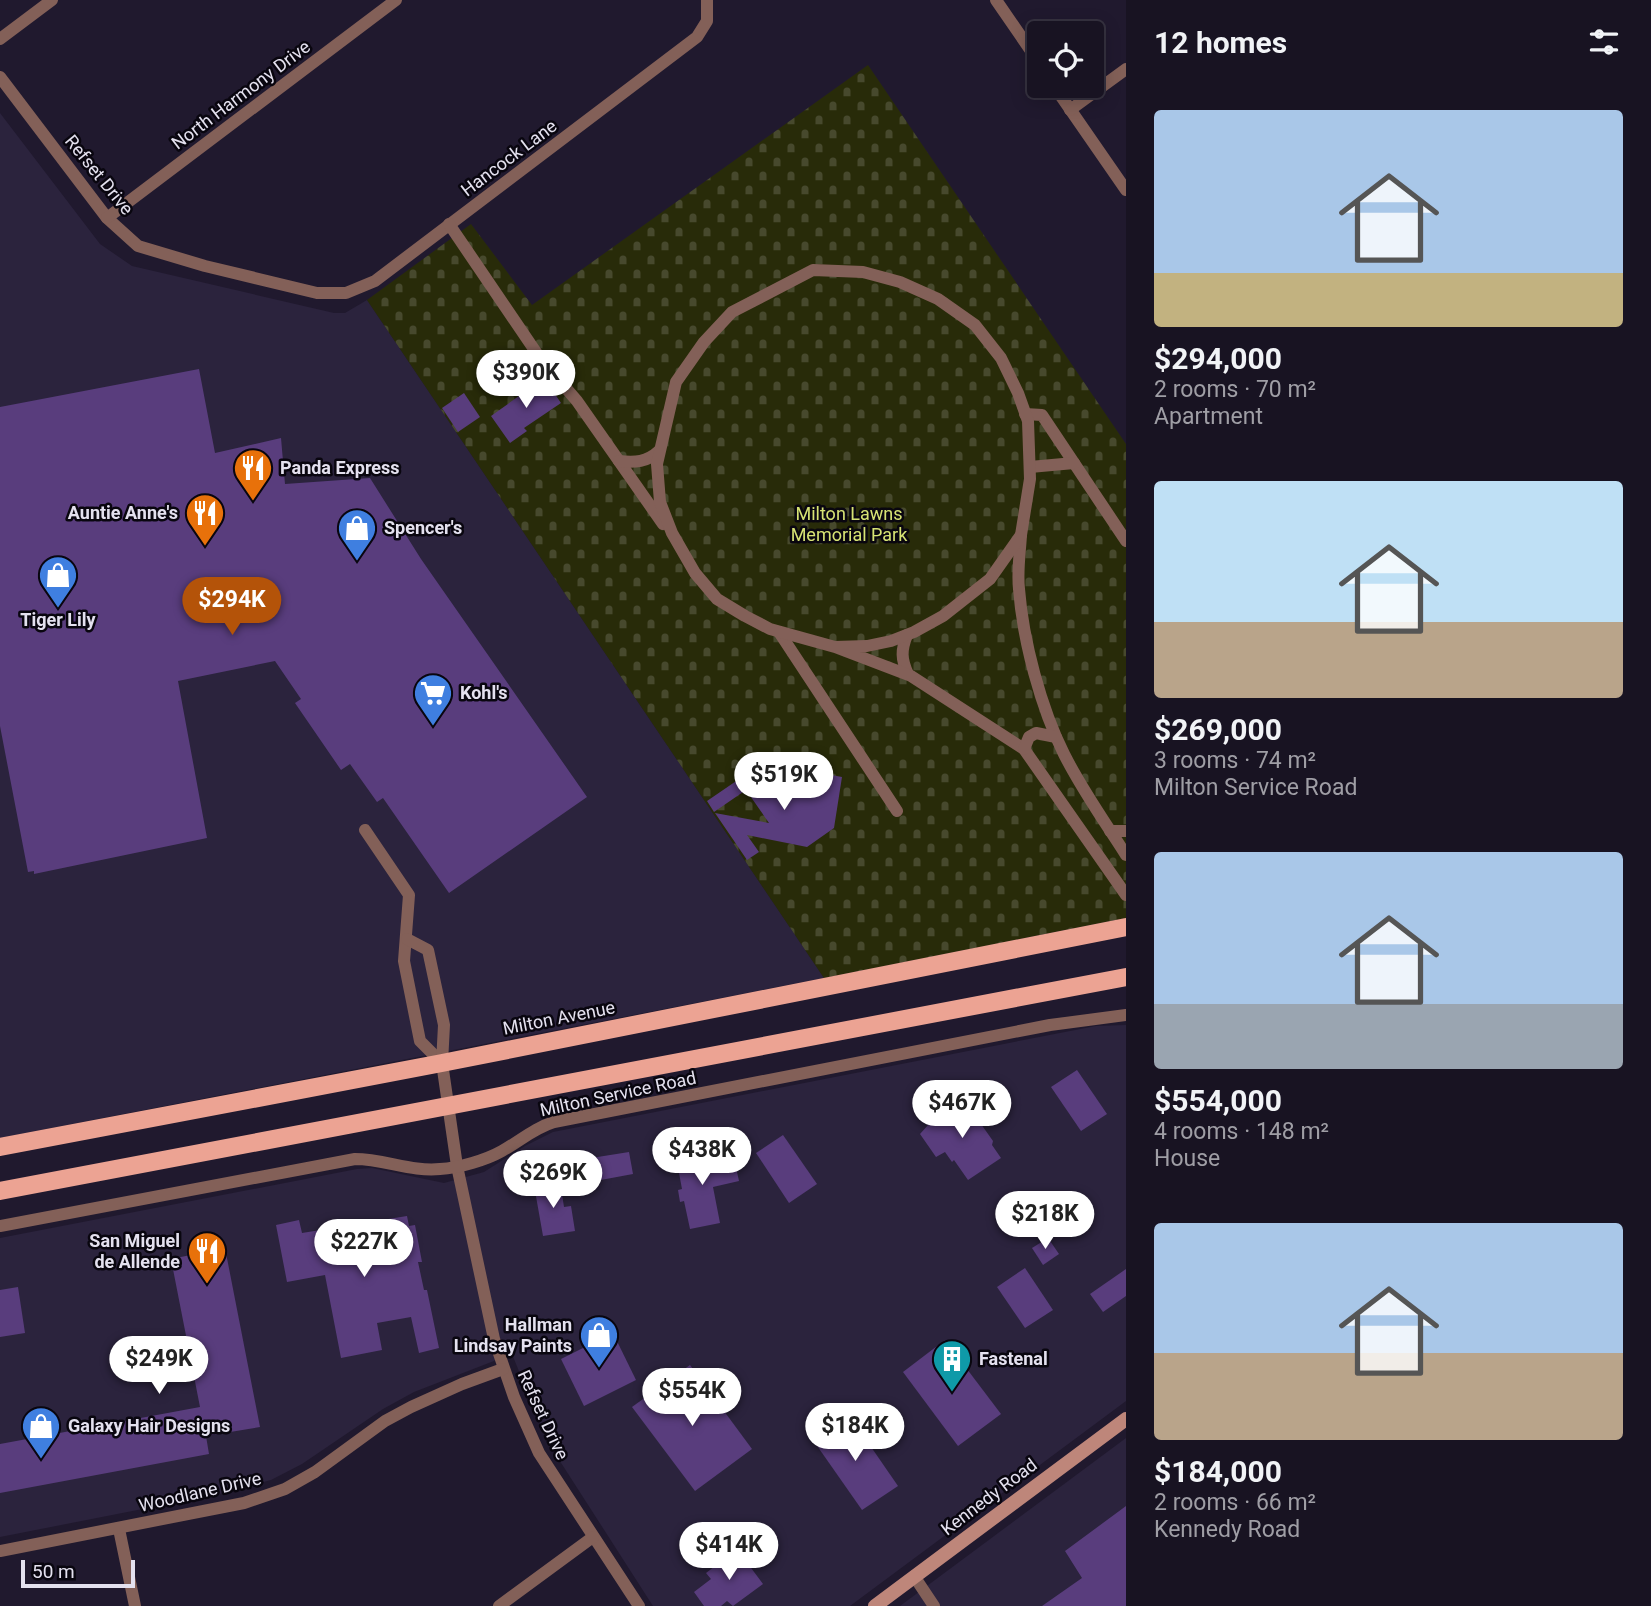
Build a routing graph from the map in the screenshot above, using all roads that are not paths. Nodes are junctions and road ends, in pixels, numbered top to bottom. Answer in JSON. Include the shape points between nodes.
{"nodes":[{"id":1,"x":52,"y":0,"type":"edge"},
{"id":2,"x":396,"y":0,"type":"edge"},
{"id":3,"x":707,"y":0,"type":"edge"},
{"id":4,"x":996,"y":0,"type":"edge"},
{"id":5,"x":0,"y":39,"type":"edge"},
{"id":6,"x":1027,"y":45,"type":"edge"},
{"id":7,"x":1126,"y":69,"type":"edge"},
{"id":8,"x":0,"y":77,"type":"edge"},
{"id":9,"x":1062,"y":98,"type":"edge"},
{"id":10,"x":1070,"y":110,"type":"junction"},
{"id":11,"x":1126,"y":190,"type":"edge"},
{"id":12,"x":107,"y":218,"type":"junction"},
{"id":13,"x":449,"y":225,"type":"junction"},
{"id":14,"x":317,"y":293,"type":"joint"},
{"id":15,"x":1025,"y":414,"type":"junction"},
{"id":16,"x":659,"y":451,"type":"junction"},
{"id":17,"x":619,"y":461,"type":"junction"},
{"id":18,"x":1074,"y":463,"type":"junction"},
{"id":19,"x":1030,"y":467,"type":"junction"},
{"id":20,"x":1021,"y":535,"type":"junction"},
{"id":21,"x":1126,"y":541,"type":"edge"},
{"id":22,"x":682,"y":550,"type":"junction"},
{"id":23,"x":779,"y":632,"type":"junction"},
{"id":24,"x":907,"y":635,"type":"junction"},
{"id":25,"x":835,"y":647,"type":"junction"},
{"id":26,"x":908,"y":674,"type":"junction"},
{"id":27,"x":1056,"y":737,"type":"junction"},
{"id":28,"x":1024,"y":749,"type":"junction"},
{"id":29,"x":897,"y":811,"type":"dead end"},
{"id":30,"x":365,"y":830,"type":"dead end"},
{"id":31,"x":1110,"y":831,"type":"junction"},
{"id":32,"x":1126,"y":831,"type":"edge"},
{"id":33,"x":1126,"y":855,"type":"edge"},
{"id":34,"x":1126,"y":895,"type":"edge"},
{"id":35,"x":1126,"y":927,"type":"edge"},
{"id":36,"x":407,"y":939,"type":"junction"},
{"id":37,"x":1126,"y":977,"type":"edge"},
{"id":38,"x":1126,"y":1015,"type":"edge"},
{"id":39,"x":443,"y":1063,"type":"junction"},
{"id":40,"x":448,"y":1106,"type":"junction"},
{"id":41,"x":0,"y":1147,"type":"edge"},
{"id":42,"x":457,"y":1166,"type":"junction"},
{"id":43,"x":0,"y":1191,"type":"edge"},
{"id":44,"x":0,"y":1226,"type":"edge"},
{"id":45,"x":503,"y":1369,"type":"junction"},
{"id":46,"x":1126,"y":1419,"type":"edge"},
{"id":47,"x":119,"y":1529,"type":"junction"},
{"id":48,"x":593,"y":1537,"type":"junction"},
{"id":49,"x":0,"y":1551,"type":"edge"},
{"id":50,"x":914,"y":1576,"type":"junction"},
{"id":51,"x":135,"y":1606,"type":"edge"},
{"id":52,"x":499,"y":1606,"type":"edge"},
{"id":53,"x":639,"y":1606,"type":"edge"},
{"id":54,"x":875,"y":1606,"type":"edge"},
{"id":55,"x":934,"y":1606,"type":"edge"}],
"edges":[{"from":1,"to":5,"type":"street"},
{"from":2,"to":12,"type":"street","name":"North Harmony Drive"},
{"from":3,"to":13,"type":"street","name":"Hancock Lane","via":[[707,21],[697,37]]},
{"from":4,"to":6,"type":"street"},
{"from":7,"to":10,"type":"street"},
{"from":8,"to":12,"type":"street","name":"Refset Drive"},
{"from":9,"to":10,"type":"street"},
{"from":10,"to":11,"type":"street"},
{"from":12,"to":14,"type":"street","name":"Refset Drive","via":[[138,246]]},
{"from":13,"to":14,"type":"street","name":"Hancock Lane","via":[[375,281],[346,293]]},
{"from":13,"to":17,"type":"street","via":[[540,358]]},
{"from":15,"to":16,"type":"street","via":[[1001,358],[975,325],[938,299],[863,272],[813,270],[732,312],[704,342],[676,382]]},
{"from":15,"to":18,"type":"street","via":[[1041,415]]},
{"from":15,"to":19,"type":"street"},
{"from":16,"to":17,"type":"street","via":[[641,462]]},
{"from":16,"to":22,"type":"street","via":[[660,502]]},
{"from":17,"to":22,"type":"street"},
{"from":18,"to":19,"type":"street"},
{"from":18,"to":21,"type":"street"},
{"from":19,"to":20,"type":"street"},
{"from":20,"to":24,"type":"street","via":[[990,579],[943,617]]},
{"from":20,"to":27,"type":"street","via":[[1018,588],[1030,651]]},
{"from":22,"to":23,"type":"street","via":[[718,598]]},
{"from":23,"to":25,"type":"street"},
{"from":23,"to":29,"type":"street"},
{"from":24,"to":25,"type":"street","via":[[867,646]]},
{"from":24,"to":26,"type":"street","via":[[901,648]]},
{"from":25,"to":26,"type":"street"},
{"from":26,"to":28,"type":"street"},
{"from":27,"to":28,"type":"street","via":[[1036,733]]},
{"from":27,"to":31,"type":"street"},
{"from":28,"to":34,"type":"street"},
{"from":30,"to":36,"type":"street","via":[[409,895]]},
{"from":31,"to":32,"type":"street"},
{"from":31,"to":33,"type":"street"},
{"from":35,"to":39,"type":"main road","name":"Milton Avenue"},
{"from":36,"to":39,"type":"street","via":[[404,961],[420,1041]]},
{"from":36,"to":39,"type":"street","name":"Refset Drive","via":[[428,950],[444,1025]]},
{"from":37,"to":40,"type":"main road"},
{"from":38,"to":42,"type":"street","name":"Milton Service Road","via":[[1050,1025],[554,1122],[494,1155]]},
{"from":39,"to":40,"type":"street","name":"Refset Drive"},
{"from":39,"to":41,"type":"main road","name":"Milton Avenue"},
{"from":40,"to":42,"type":"street","name":"Refset Drive"},
{"from":40,"to":43,"type":"main road"},
{"from":42,"to":44,"type":"street","name":"Milton Service Road","via":[[429,1170],[355,1159]]},
{"from":42,"to":45,"type":"street","name":"Refset Drive"},
{"from":45,"to":47,"type":"street","name":"Woodlane Drive","via":[[386,1421],[285,1489],[244,1503]]},
{"from":45,"to":48,"type":"street","name":"Refset Drive","via":[[539,1453]]},
{"from":46,"to":50,"type":"street","name":"Kennedy Road"},
{"from":47,"to":49,"type":"street","name":"Woodlane Drive"},
{"from":47,"to":51,"type":"street"},
{"from":48,"to":52,"type":"street"},
{"from":48,"to":53,"type":"street","name":"Refset Drive"},
{"from":50,"to":54,"type":"street","name":"Kennedy Road"},
{"from":50,"to":55,"type":"street"}]}
